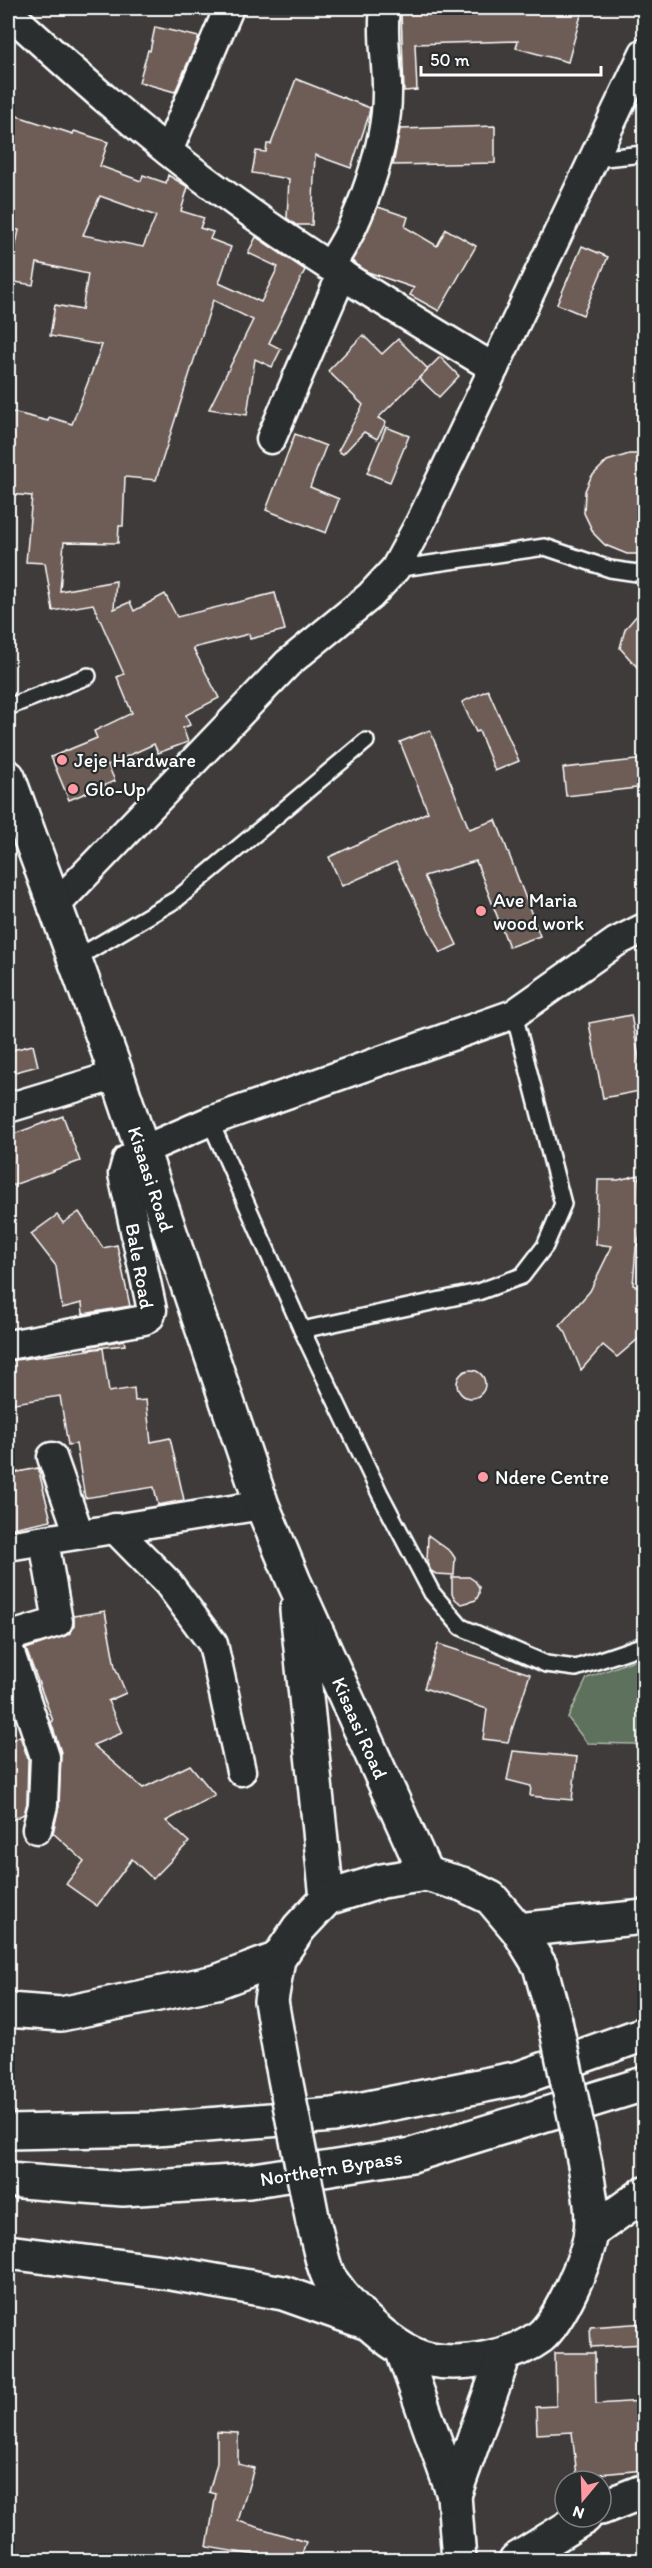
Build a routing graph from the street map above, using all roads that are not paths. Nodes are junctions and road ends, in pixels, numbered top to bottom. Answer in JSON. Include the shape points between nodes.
{"nodes":[{"id":1,"x":230,"y":8,"type":"edge"},
{"id":2,"x":385,"y":8,"type":"edge"},
{"id":3,"x":8,"y":12,"type":"edge"},
{"id":4,"x":645,"y":53,"type":"edge"},
{"id":5,"x":168,"y":151,"type":"junction"},
{"id":6,"x":645,"y":154,"type":"edge"},
{"id":7,"x":594,"y":159,"type":"junction"},
{"id":8,"x":335,"y":270,"type":"junction"},
{"id":9,"x":494,"y":368,"type":"junction"},
{"id":10,"x":271,"y":439,"type":"dead end"},
{"id":11,"x":395,"y":569,"type":"junction"},
{"id":12,"x":645,"y":574,"type":"edge"},
{"id":13,"x":88,"y":676,"type":"dead end"},
{"id":14,"x":8,"y":707,"type":"edge"},
{"id":15,"x":366,"y":741,"type":"dead end"},
{"id":16,"x":8,"y":777,"type":"edge"},
{"id":17,"x":53,"y":908,"type":"junction"},
{"id":18,"x":645,"y":928,"type":"edge"},
{"id":19,"x":73,"y":960,"type":"junction"},
{"id":20,"x":514,"y":1014,"type":"junction"},
{"id":21,"x":117,"y":1075,"type":"junction"},
{"id":22,"x":8,"y":1108,"type":"edge"},
{"id":23,"x":210,"y":1121,"type":"junction"},
{"id":24,"x":141,"y":1151,"type":"junction"},
{"id":25,"x":302,"y":1330,"type":"junction"},
{"id":26,"x":8,"y":1346,"type":"edge"},
{"id":27,"x":52,"y":1457,"type":"dead end"},
{"id":28,"x":262,"y":1505,"type":"junction"},
{"id":29,"x":114,"y":1528,"type":"junction"},
{"id":30,"x":79,"y":1534,"type":"junction"},
{"id":31,"x":44,"y":1540,"type":"junction"},
{"id":32,"x":8,"y":1546,"type":"edge"},
{"id":33,"x":294,"y":1582,"type":"junction"},
{"id":34,"x":8,"y":1637,"type":"edge"},
{"id":35,"x":645,"y":1645,"type":"edge"},
{"id":36,"x":8,"y":1647,"type":"edge"},
{"id":37,"x":242,"y":1771,"type":"dead end"},
{"id":38,"x":37,"y":1829,"type":"dead end"},
{"id":39,"x":426,"y":1874,"type":"junction"},
{"id":40,"x":327,"y":1898,"type":"junction"},
{"id":41,"x":645,"y":1917,"type":"edge"},
{"id":42,"x":518,"y":1930,"type":"junction"},
{"id":43,"x":278,"y":1959,"type":"junction"},
{"id":44,"x":8,"y":2010,"type":"edge"},
{"id":45,"x":645,"y":2034,"type":"edge"},
{"id":46,"x":645,"y":2085,"type":"edge"},
{"id":47,"x":8,"y":2132,"type":"edge"},
{"id":48,"x":8,"y":2180,"type":"edge"},
{"id":49,"x":645,"y":2194,"type":"edge"},
{"id":50,"x":591,"y":2232,"type":"junction"},
{"id":51,"x":8,"y":2252,"type":"edge"},
{"id":52,"x":368,"y":2323,"type":"junction"},
{"id":53,"x":402,"y":2349,"type":"junction"},
{"id":54,"x":504,"y":2355,"type":"junction"},
{"id":55,"x":645,"y":2491,"type":"edge"},
{"id":56,"x":454,"y":2495,"type":"junction"},
{"id":57,"x":613,"y":2503,"type":"edge"},
{"id":58,"x":566,"y":2529,"type":"edge"},
{"id":59,"x":459,"y":2560,"type":"edge"},
{"id":60,"x":516,"y":2560,"type":"edge"}],
"edges":[{"from":1,"to":5,"type":"street"},
{"from":2,"to":8,"type":"street","via":[[387,95],[378,150]]},
{"from":3,"to":5,"type":"street","via":[[78,77]]},
{"from":4,"to":7,"type":"street"},
{"from":5,"to":8,"type":"street"},
{"from":6,"to":7,"type":"lane"},
{"from":7,"to":9,"type":"street"},
{"from":8,"to":9,"type":"street"},
{"from":8,"to":10,"type":"street"},
{"from":9,"to":11,"type":"street"},
{"from":11,"to":12,"type":"lane","via":[[545,547],[610,569]]},
{"from":11,"to":17,"type":"street","via":[[370,596],[288,663]]},
{"from":13,"to":14,"type":"lane"},
{"from":15,"to":19,"type":"lane","via":[[177,899]]},
{"from":16,"to":17,"type":"main road","name":"Kisaasi Road"},
{"from":17,"to":19,"type":"main road","name":"Kisaasi Road"},
{"from":18,"to":20,"type":"street","via":[[616,942]]},
{"from":19,"to":21,"type":"main road","name":"Kisaasi Road"},
{"from":20,"to":23,"type":"street"},
{"from":20,"to":25,"type":"lane","via":[[563,1204],[545,1246],[522,1276],[478,1292]]},
{"from":21,"to":22,"type":"street"},
{"from":21,"to":24,"type":"main road","name":"Kisaasi Road"},
{"from":23,"to":24,"type":"street"},
{"from":23,"to":25,"type":"lane"},
{"from":24,"to":26,"type":"street","name":"Bale Road","via":[[127,1160],[123,1174],[152,1310],[150,1316]]},
{"from":24,"to":28,"type":"main road","name":"Kisaasi Road"},
{"from":25,"to":35,"type":"lane","via":[[432,1593],[461,1627],[546,1664],[576,1668]]},
{"from":27,"to":30,"type":"street"},
{"from":28,"to":29,"type":"street"},
{"from":28,"to":33,"type":"main road","name":"Kisaasi Road"},
{"from":29,"to":30,"type":"street"},
{"from":29,"to":37,"type":"street","via":[[168,1583],[213,1644]]},
{"from":30,"to":31,"type":"street"},
{"from":31,"to":32,"type":"street"},
{"from":31,"to":34,"type":"street","via":[[58,1622]]},
{"from":33,"to":39,"type":"main road","name":"Kisaasi Road"},
{"from":33,"to":40,"type":"main road","name":"Kisaasi Road"},
{"from":36,"to":38,"type":"street","via":[[45,1757],[43,1805]]},
{"from":39,"to":40,"type":"main road","via":[[382,1881]]},
{"from":39,"to":42,"type":"main road","via":[[462,1884],[491,1898]]},
{"from":40,"to":43,"type":"main road","via":[[299,1928]]},
{"from":41,"to":42,"type":"main road"},
{"from":42,"to":50,"type":"main road","bridge":true,"via":[[540,1966],[555,2020],[585,2164]]},
{"from":43,"to":44,"type":"main road","via":[[216,1982],[61,2014]]},
{"from":43,"to":52,"type":"main road","bridge":true,"via":[[271,2001],[313,2222],[329,2277]]},
{"from":45,"to":47,"type":"main road","via":[[520,2078],[333,2115],[156,2129]]},
{"from":46,"to":48,"type":"main road","name":"Northern Bypass","via":[[412,2155],[249,2181],[123,2188]]},
{"from":49,"to":50,"type":"main road"},
{"from":50,"to":54,"type":"main road","via":[[581,2268],[562,2307],[540,2337]]},
{"from":51,"to":52,"type":"main road","via":[[171,2272],[284,2293]]},
{"from":52,"to":53,"type":"main road"},
{"from":53,"to":54,"type":"main road","via":[[430,2360],[467,2362]]},
{"from":53,"to":56,"type":"main road"},
{"from":54,"to":56,"type":"main road"},
{"from":55,"to":57,"type":"main road"},
{"from":56,"to":59,"type":"main road"},
{"from":58,"to":60,"type":"main road"}]}
